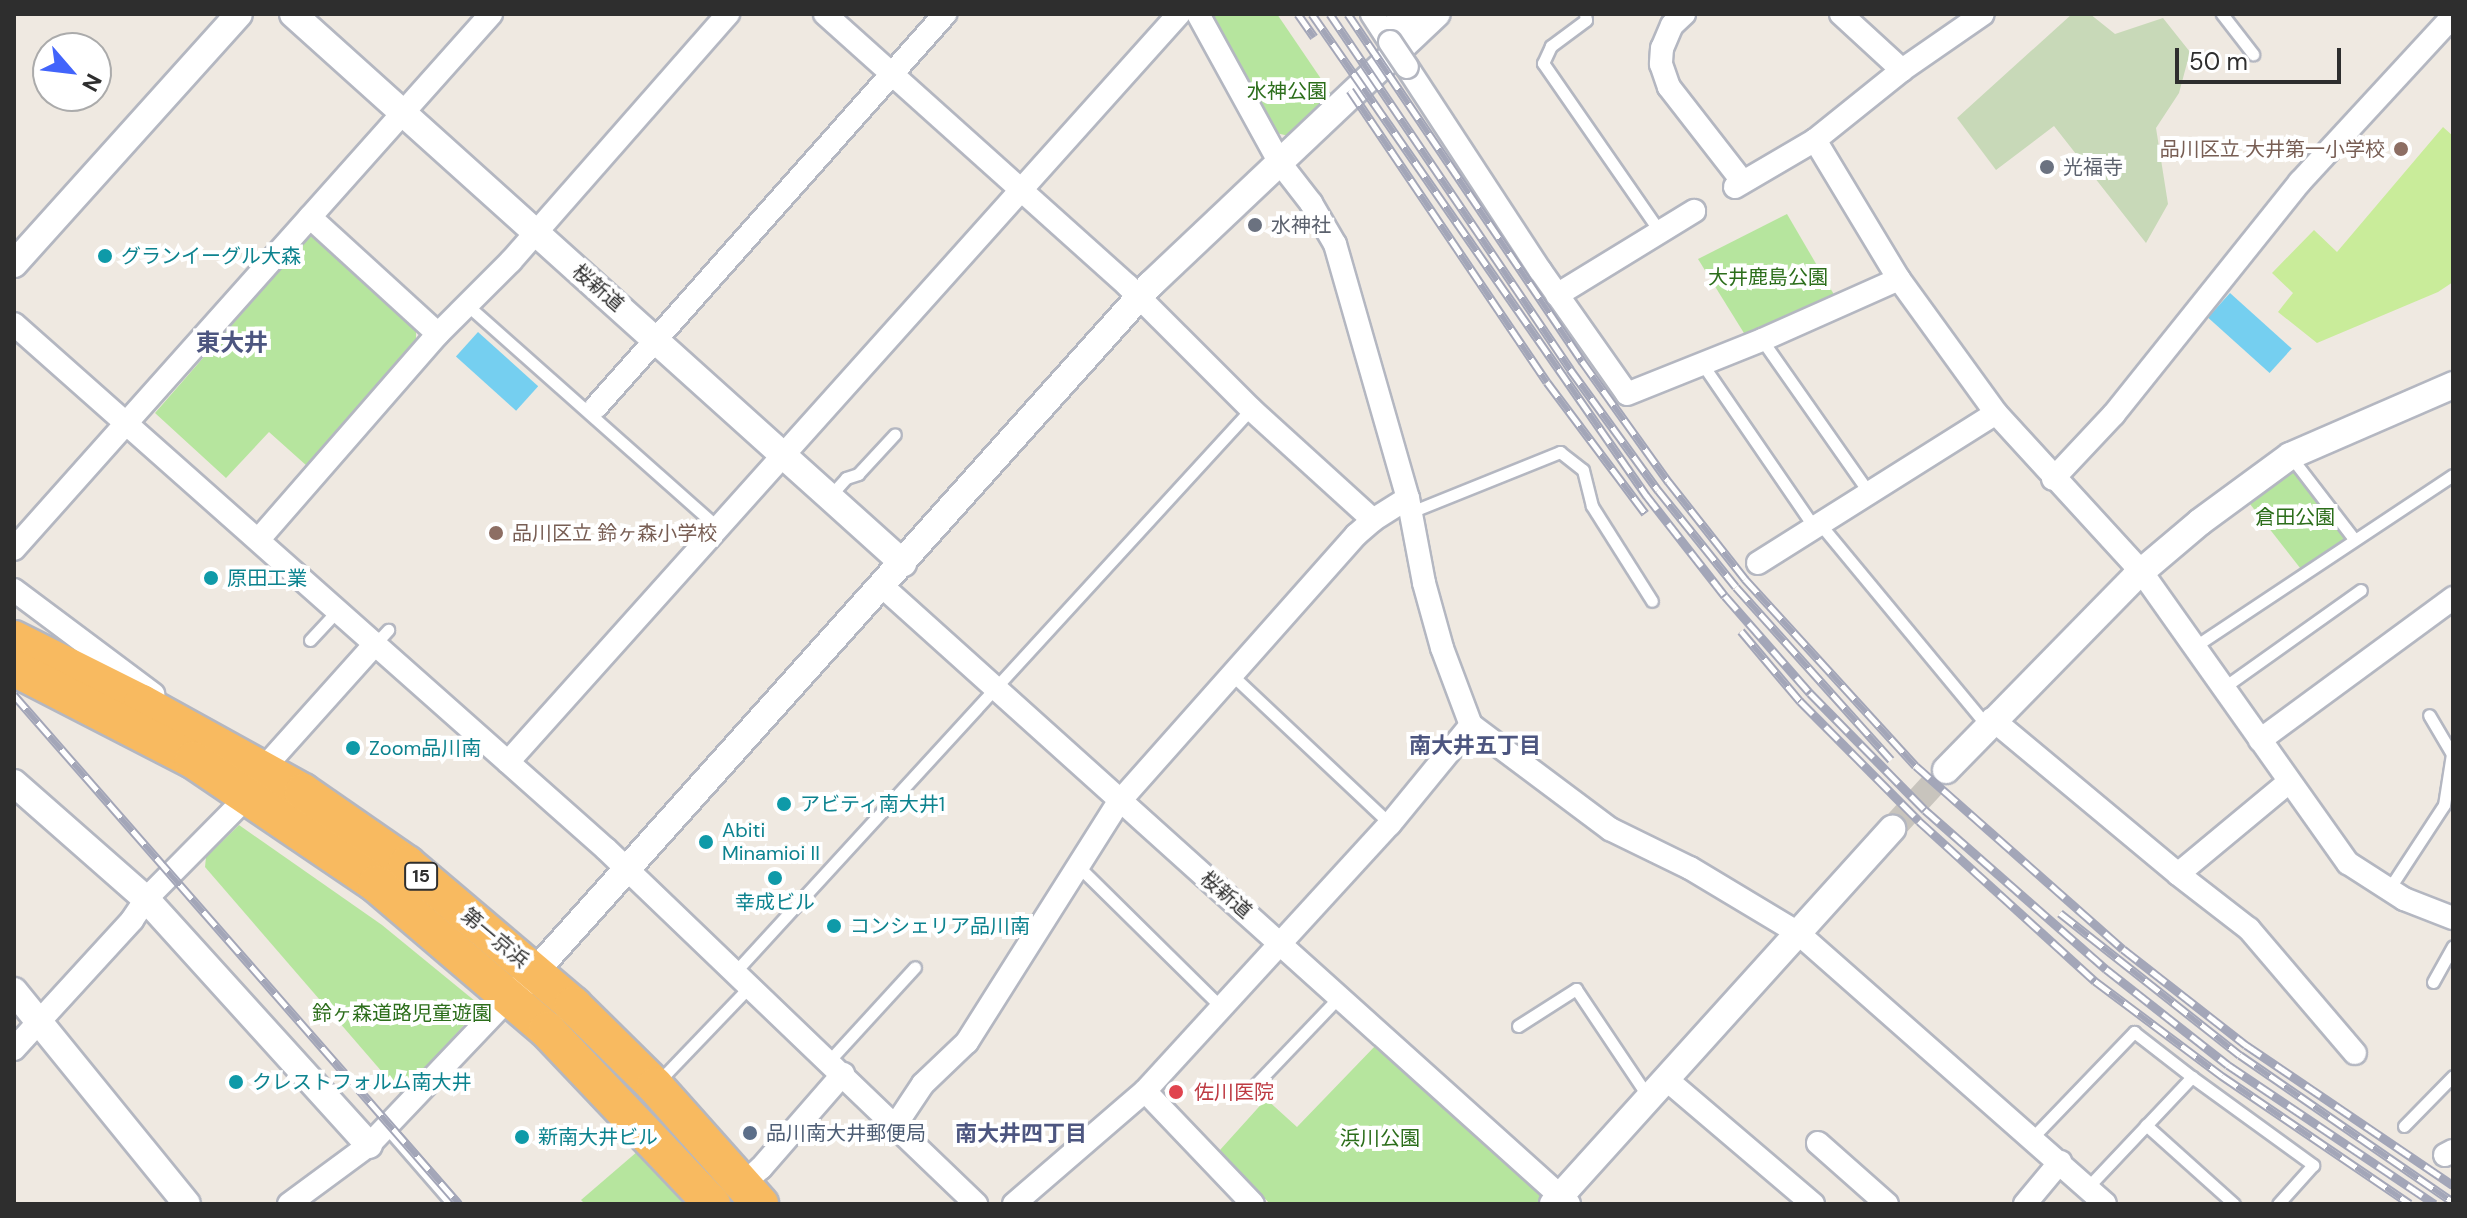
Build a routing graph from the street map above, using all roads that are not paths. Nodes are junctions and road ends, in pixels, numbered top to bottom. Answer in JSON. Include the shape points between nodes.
{"nodes":[{"id":1,"x":239,"y":14,"type":"edge"},
{"id":2,"x":293,"y":14,"type":"edge"},
{"id":3,"x":491,"y":14,"type":"edge"},
{"id":4,"x":728,"y":14,"type":"edge"},
{"id":5,"x":825,"y":14,"type":"edge"},
{"id":6,"x":945,"y":14,"type":"edge"},
{"id":7,"x":1179,"y":14,"type":"edge"},
{"id":8,"x":1198,"y":14,"type":"edge"},
{"id":9,"x":1406,"y":14,"type":"edge"},
{"id":10,"x":1437,"y":14,"type":"edge"},
{"id":11,"x":1585,"y":14,"type":"edge"},
{"id":12,"x":1684,"y":14,"type":"edge"},
{"id":13,"x":1841,"y":14,"type":"edge"},
{"id":14,"x":1983,"y":14,"type":"edge"},
{"id":15,"x":2222,"y":14,"type":"edge"},
{"id":16,"x":2453,"y":16,"type":"edge"},
{"id":17,"x":1382,"y":30,"type":"edge"},
{"id":18,"x":2253,"y":54,"type":"dead end"},
{"id":19,"x":1902,"y":70,"type":"junction"},
{"id":20,"x":891,"y":74,"type":"junction"},
{"id":21,"x":403,"y":113,"type":"junction"},
{"id":22,"x":1815,"y":140,"type":"junction"},
{"id":23,"x":1280,"y":163,"type":"junction"},
{"id":24,"x":1021,"y":190,"type":"junction"},
{"id":25,"x":1694,"y":211,"type":"dead end"},
{"id":26,"x":310,"y":217,"type":"junction"},
{"id":27,"x":1660,"y":232,"type":"junction"},
{"id":28,"x":535,"y":233,"type":"junction"},
{"id":29,"x":14,"y":264,"type":"edge"},
{"id":30,"x":1899,"y":279,"type":"junction"},
{"id":31,"x":1557,"y":295,"type":"junction"},
{"id":32,"x":1138,"y":299,"type":"junction"},
{"id":33,"x":466,"y":304,"type":"junction"},
{"id":34,"x":14,"y":324,"type":"edge"},
{"id":35,"x":438,"y":334,"type":"junction"},
{"id":36,"x":657,"y":340,"type":"junction"},
{"id":37,"x":1762,"y":340,"type":"junction"},
{"id":38,"x":1703,"y":365,"type":"junction"},
{"id":39,"x":2453,"y":385,"type":"edge"},
{"id":40,"x":594,"y":409,"type":"junction"},
{"id":41,"x":1251,"y":409,"type":"junction"},
{"id":42,"x":1996,"y":413,"type":"junction"},
{"id":43,"x":128,"y":422,"type":"junction"},
{"id":44,"x":895,"y":434,"type":"dead end"},
{"id":45,"x":783,"y":454,"type":"junction"},
{"id":46,"x":2290,"y":456,"type":"junction"},
{"id":47,"x":2453,"y":475,"type":"edge"},
{"id":48,"x":2053,"y":479,"type":"junction"},
{"id":49,"x":1869,"y":493,"type":"junction"},
{"id":50,"x":830,"y":496,"type":"junction"},
{"id":51,"x":1410,"y":505,"type":"junction"},
{"id":52,"x":1373,"y":520,"type":"junction"},
{"id":53,"x":1817,"y":526,"type":"junction"},
{"id":54,"x":717,"y":527,"type":"junction"},
{"id":55,"x":259,"y":539,"type":"junction"},
{"id":56,"x":2354,"y":539,"type":"junction"},
{"id":57,"x":14,"y":549,"type":"edge"},
{"id":58,"x":903,"y":563,"type":"junction"},
{"id":59,"x":1758,"y":563,"type":"dead end"},
{"id":60,"x":2141,"y":571,"type":"junction"},
{"id":61,"x":882,"y":586,"type":"junction"},
{"id":62,"x":14,"y":590,"type":"edge"},
{"id":63,"x":2361,"y":590,"type":"dead end"},
{"id":64,"x":2453,"y":598,"type":"edge"},
{"id":65,"x":1652,"y":601,"type":"dead end"},
{"id":66,"x":338,"y":610,"type":"junction"},
{"id":67,"x":382,"y":636,"type":"junction"},
{"id":68,"x":14,"y":639,"type":"edge"},
{"id":69,"x":310,"y":640,"type":"dead end"},
{"id":70,"x":2194,"y":647,"type":"junction"},
{"id":71,"x":14,"y":668,"type":"edge"},
{"id":72,"x":1232,"y":675,"type":"junction"},
{"id":73,"x":2223,"y":688,"type":"junction"},
{"id":74,"x":996,"y":690,"type":"junction"},
{"id":75,"x":2429,"y":715,"type":"dead end"},
{"id":76,"x":1989,"y":722,"type":"junction"},
{"id":77,"x":1471,"y":725,"type":"junction"},
{"id":78,"x":2260,"y":740,"type":"junction"},
{"id":79,"x":225,"y":747,"type":"junction"},
{"id":80,"x":508,"y":762,"type":"junction"},
{"id":81,"x":1946,"y":770,"type":"tunnel mouth"},
{"id":82,"x":256,"y":782,"type":"junction"},
{"id":83,"x":2289,"y":782,"type":"junction"},
{"id":84,"x":17,"y":793,"type":"edge"},
{"id":85,"x":1119,"y":802,"type":"junction"},
{"id":86,"x":1390,"y":824,"type":"junction"},
{"id":87,"x":1892,"y":829,"type":"tunnel mouth"},
{"id":88,"x":1078,"y":866,"type":"junction"},
{"id":89,"x":627,"y":870,"type":"junction"},
{"id":90,"x":2178,"y":874,"type":"junction"},
{"id":91,"x":2389,"y":889,"type":"junction"},
{"id":92,"x":146,"y":899,"type":"junction"},
{"id":93,"x":2453,"y":918,"type":"edge"},
{"id":94,"x":1798,"y":933,"type":"junction"},
{"id":95,"x":1281,"y":944,"type":"junction"},
{"id":96,"x":2453,"y":946,"type":"edge"},
{"id":97,"x":915,"y":967,"type":"dead end"},
{"id":98,"x":742,"y":979,"type":"junction"},
{"id":99,"x":2433,"y":982,"type":"dead end"},
{"id":100,"x":523,"y":985,"type":"junction"},
{"id":101,"x":14,"y":991,"type":"edge"},
{"id":102,"x":1340,"y":996,"type":"junction"},
{"id":103,"x":1222,"y":1008,"type":"junction"},
{"id":104,"x":40,"y":1023,"type":"junction"},
{"id":105,"x":1518,"y":1026,"type":"dead end"},
{"id":106,"x":14,"y":1049,"type":"edge"},
{"id":107,"x":2355,"y":1053,"type":"dead end"},
{"id":108,"x":836,"y":1068,"type":"junction"},
{"id":109,"x":2453,"y":1076,"type":"edge"},
{"id":110,"x":2192,"y":1077,"type":"junction"},
{"id":111,"x":1255,"y":1085,"type":"dead end"},
{"id":112,"x":655,"y":1086,"type":"junction"},
{"id":113,"x":1658,"y":1089,"type":"junction"},
{"id":114,"x":1145,"y":1091,"type":"junction"},
{"id":115,"x":2146,"y":1125,"type":"junction"},
{"id":116,"x":895,"y":1126,"type":"junction"},
{"id":117,"x":2404,"y":1126,"type":"dead end"},
{"id":118,"x":378,"y":1137,"type":"junction"},
{"id":119,"x":2033,"y":1137,"type":"junction"},
{"id":120,"x":1818,"y":1143,"type":"dead end"},
{"id":121,"x":2060,"y":1162,"type":"junction"},
{"id":122,"x":2087,"y":1188,"type":"junction"},
{"id":123,"x":751,"y":1194,"type":"edge"},
{"id":124,"x":1561,"y":1201,"type":"edge"},
{"id":125,"x":187,"y":1204,"type":"edge"},
{"id":126,"x":289,"y":1204,"type":"edge"},
{"id":127,"x":453,"y":1204,"type":"edge"},
{"id":128,"x":712,"y":1204,"type":"edge"},
{"id":129,"x":976,"y":1204,"type":"edge"},
{"id":130,"x":1014,"y":1204,"type":"edge"},
{"id":131,"x":1253,"y":1204,"type":"edge"},
{"id":132,"x":1813,"y":1204,"type":"edge"},
{"id":133,"x":1887,"y":1204,"type":"edge"},
{"id":134,"x":2025,"y":1204,"type":"edge"},
{"id":135,"x":2105,"y":1204,"type":"edge"},
{"id":136,"x":2234,"y":1204,"type":"edge"},
{"id":137,"x":2278,"y":1204,"type":"edge"}],
"edges":[{"from":1,"to":29,"type":"street"},
{"from":2,"to":21,"type":"street","name":"桜新道"},
{"from":3,"to":21,"type":"street"},
{"from":4,"to":28,"type":"street"},
{"from":5,"to":20,"type":"street"},
{"from":6,"to":20,"type":"street"},
{"from":7,"to":24,"type":"street"},
{"from":8,"to":23,"type":"street"},
{"from":9,"to":17,"type":"street"},
{"from":10,"to":23,"type":"street"},
{"from":11,"to":27,"type":"lane","via":[[1586,20],[1551,46],[1543,63]]},
{"from":12,"to":22,"type":"street","via":[[1672,25],[1661,64],[1669,87],[1739,184]]},
{"from":13,"to":19,"type":"street"},
{"from":14,"to":19,"type":"street"},
{"from":15,"to":18,"type":"lane"},
{"from":16,"to":48,"type":"street","via":[[2300,182],[2114,414]]},
{"from":17,"to":31,"type":"street","bridge":true},
{"from":19,"to":22,"type":"street"},
{"from":20,"to":24,"type":"street"},
{"from":20,"to":36,"type":"street"},
{"from":21,"to":26,"type":"street"},
{"from":21,"to":28,"type":"street","name":"桜新道"},
{"from":22,"to":30,"type":"street"},
{"from":23,"to":32,"type":"street"},
{"from":23,"to":51,"type":"street","via":[[1335,244]]},
{"from":24,"to":32,"type":"street"},
{"from":24,"to":45,"type":"street"},
{"from":25,"to":27,"type":"street"},
{"from":26,"to":35,"type":"street"},
{"from":26,"to":43,"type":"street"},
{"from":27,"to":31,"type":"street"},
{"from":28,"to":33,"type":"street"},
{"from":28,"to":36,"type":"street","name":"桜新道"},
{"from":30,"to":37,"type":"street"},
{"from":30,"to":42,"type":"street"},
{"from":31,"to":38,"type":"street","via":[[1627,394]]},
{"from":32,"to":41,"type":"street"},
{"from":32,"to":58,"type":"street"},
{"from":33,"to":35,"type":"street"},
{"from":33,"to":40,"type":"lane"},
{"from":34,"to":43,"type":"street"},
{"from":35,"to":55,"type":"street"},
{"from":36,"to":40,"type":"street"},
{"from":36,"to":45,"type":"street","name":"桜新道"},
{"from":37,"to":38,"type":"street"},
{"from":37,"to":49,"type":"lane"},
{"from":38,"to":53,"type":"lane"},
{"from":39,"to":46,"type":"street"},
{"from":40,"to":54,"type":"lane"},
{"from":41,"to":52,"type":"street"},
{"from":41,"to":74,"type":"lane"},
{"from":42,"to":48,"type":"street"},
{"from":42,"to":49,"type":"street"},
{"from":43,"to":55,"type":"street"},
{"from":43,"to":57,"type":"street"},
{"from":44,"to":50,"type":"lane"},
{"from":45,"to":50,"type":"street","name":"桜新道"},
{"from":45,"to":54,"type":"street"},
{"from":46,"to":56,"type":"lane"},
{"from":46,"to":60,"type":"street"},
{"from":47,"to":56,"type":"lane"},
{"from":48,"to":60,"type":"street"},
{"from":49,"to":53,"type":"street"},
{"from":50,"to":58,"type":"street","name":"桜新道"},
{"from":51,"to":52,"type":"street"},
{"from":51,"to":65,"type":"lane","via":[[1560,452],[1583,470],[1592,506]]},
{"from":51,"to":77,"type":"street","via":[[1442,648]]},
{"from":52,"to":72,"type":"street"},
{"from":53,"to":59,"type":"street"},
{"from":53,"to":76,"type":"lane"},
{"from":54,"to":80,"type":"street"},
{"from":55,"to":66,"type":"street"},
{"from":56,"to":70,"type":"lane"},
{"from":58,"to":61,"type":"street"},
{"from":60,"to":70,"type":"street"},
{"from":60,"to":76,"type":"street"},
{"from":61,"to":74,"type":"street","name":"桜新道"},
{"from":61,"to":89,"type":"street"},
{"from":62,"to":79,"type":"street"},
{"from":63,"to":73,"type":"lane"},
{"from":64,"to":78,"type":"street"},
{"from":66,"to":67,"type":"street"},
{"from":66,"to":69,"type":"lane"},
{"from":67,"to":80,"type":"street"},
{"from":67,"to":82,"type":"street"},
{"from":68,"to":79,"type":"highway","name":"第一京浜","number":"15"},
{"from":70,"to":73,"type":"street"},
{"from":71,"to":82,"type":"highway","name":"第一京浜","number":"15"},
{"from":72,"to":85,"type":"street"},
{"from":72,"to":86,"type":"lane"},
{"from":73,"to":78,"type":"street"},
{"from":74,"to":85,"type":"street","name":"桜新道"},
{"from":74,"to":98,"type":"lane"},
{"from":75,"to":91,"type":"lane","via":[[2452,754],[2444,805]]},
{"from":76,"to":81,"type":"street"},
{"from":76,"to":90,"type":"street"},
{"from":77,"to":86,"type":"street"},
{"from":77,"to":94,"type":"street","via":[[1610,829],[1690,868]]},
{"from":78,"to":83,"type":"street"},
{"from":79,"to":82,"type":"highway","name":"第一京浜","number":"15"},
{"from":80,"to":89,"type":"street"},
{"from":82,"to":92,"type":"street"},
{"from":82,"to":100,"type":"highway","name":"第一京浜","number":"15","via":[[365,832]]},
{"from":83,"to":90,"type":"street"},
{"from":83,"to":91,"type":"street","via":[[2348,863]]},
{"from":84,"to":92,"type":"street"},
{"from":85,"to":88,"type":"street"},
{"from":85,"to":95,"type":"street","name":"桜新道"},
{"from":86,"to":95,"type":"street"},
{"from":87,"to":94,"type":"street"},
{"from":88,"to":103,"type":"lane"},
{"from":88,"to":116,"type":"street","via":[[967,1042],[923,1084]]},
{"from":89,"to":98,"type":"street"},
{"from":89,"to":100,"type":"street"},
{"from":90,"to":107,"type":"street","via":[[2249,929]]},
{"from":91,"to":93,"type":"street"},
{"from":92,"to":104,"type":"street"},
{"from":92,"to":118,"type":"street"},
{"from":94,"to":113,"type":"street"},
{"from":94,"to":119,"type":"street"},
{"from":95,"to":102,"type":"street","name":"桜新道"},
{"from":95,"to":103,"type":"street"},
{"from":96,"to":99,"type":"lane"},
{"from":97,"to":108,"type":"lane"},
{"from":98,"to":108,"type":"street"},
{"from":98,"to":112,"type":"lane"},
{"from":100,"to":112,"type":"highway","name":"第一京浜","number":"15"},
{"from":100,"to":118,"type":"street"},
{"from":100,"to":128,"type":"highway","name":"第一京浜","number":"15","via":[[613,1096]]},
{"from":101,"to":104,"type":"street"},
{"from":102,"to":111,"type":"lane"},
{"from":102,"to":124,"type":"street","name":"桜新道"},
{"from":103,"to":114,"type":"street"},
{"from":104,"to":106,"type":"street"},
{"from":104,"to":125,"type":"street"},
{"from":105,"to":113,"type":"lane","via":[[1576,989]]},
{"from":108,"to":116,"type":"street"},
{"from":108,"to":123,"type":"street","via":[[771,1157]]},
{"from":109,"to":117,"type":"lane"},
{"from":110,"to":115,"type":"lane"},
{"from":110,"to":119,"type":"lane","via":[[2134,1032]]},
{"from":110,"to":137,"type":"lane","via":[[2313,1165]]},
{"from":112,"to":123,"type":"highway","name":"第一京浜","number":"15"},
{"from":113,"to":124,"type":"street"},
{"from":113,"to":132,"type":"street"},
{"from":114,"to":130,"type":"street"},
{"from":114,"to":131,"type":"street"},
{"from":115,"to":122,"type":"lane"},
{"from":115,"to":136,"type":"lane"},
{"from":116,"to":129,"type":"street"},
{"from":118,"to":126,"type":"street"},
{"from":118,"to":127,"type":"lane"},
{"from":119,"to":121,"type":"street"},
{"from":120,"to":133,"type":"street"},
{"from":121,"to":122,"type":"street"},
{"from":121,"to":134,"type":"street"},
{"from":122,"to":135,"type":"street"}]}
